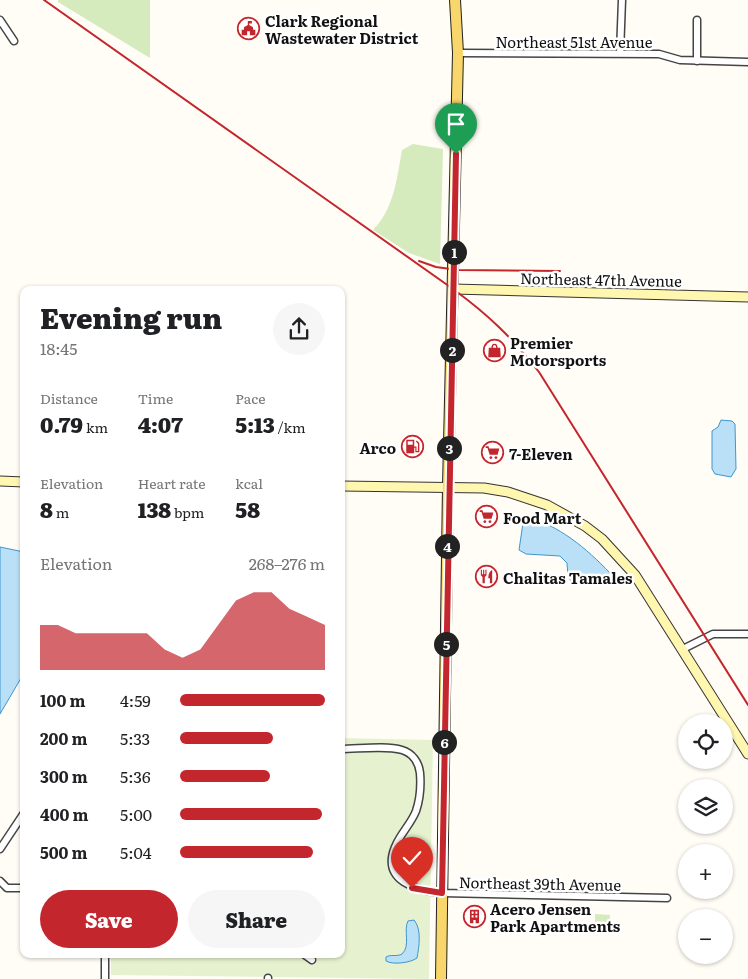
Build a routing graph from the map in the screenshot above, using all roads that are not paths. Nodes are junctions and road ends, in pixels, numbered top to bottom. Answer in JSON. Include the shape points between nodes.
{"nodes":[{"id":1,"x":455,"y":0,"type":"edge"},
{"id":2,"x":460,"y":0,"type":"edge"},
{"id":3,"x":622,"y":0,"type":"edge"},
{"id":4,"x":457,"y":16,"type":"junction"},
{"id":5,"x":0,"y":20,"type":"edge"},
{"id":6,"x":697,"y":20,"type":"dead end"},
{"id":7,"x":14,"y":41,"type":"dead end"},
{"id":8,"x":458,"y":53,"type":"junction"},
{"id":9,"x":620,"y":53,"type":"junction"},
{"id":10,"x":698,"y":61,"type":"junction"},
{"id":11,"x":748,"y":62,"type":"edge"},
{"id":12,"x":453,"y":289,"type":"junction"},
{"id":13,"x":748,"y":297,"type":"edge"},
{"id":14,"x":0,"y":481,"type":"edge"},
{"id":15,"x":20,"y":482,"type":"edge"},
{"id":16,"x":345,"y":486,"type":"edge"},
{"id":17,"x":448,"y":486,"type":"junction"},
{"id":18,"x":748,"y":634,"type":"edge"},
{"id":19,"x":683,"y":649,"type":"junction"},
{"id":20,"x":345,"y":749,"type":"edge"},
{"id":21,"x":748,"y":754,"type":"edge"},
{"id":22,"x":20,"y":819,"type":"edge"},
{"id":23,"x":0,"y":849,"type":"edge"},
{"id":24,"x":0,"y":881,"type":"edge"},
{"id":25,"x":20,"y":888,"type":"edge"},
{"id":26,"x":442,"y":893,"type":"junction"},
{"id":27,"x":666,"y":898,"type":"dead end"},
{"id":28,"x":105,"y":958,"type":"edge"},
{"id":29,"x":309,"y":958,"type":"edge"},
{"id":30,"x":312,"y":960,"type":"dead end"},
{"id":31,"x":105,"y":979,"type":"edge"},
{"id":32,"x":440,"y":979,"type":"edge"}],
"edges":[{"from":1,"to":4,"type":"main road"},
{"from":2,"to":4,"type":"main road"},
{"from":3,"to":9,"type":"street"},
{"from":4,"to":8,"type":"main road"},
{"from":5,"to":7,"type":"street"},
{"from":6,"to":10,"type":"street"},
{"from":8,"to":9,"type":"street","name":"Northeast 51st Avenue"},
{"from":8,"to":12,"type":"main road"},
{"from":9,"to":10,"type":"street","name":"Northeast 51st Avenue","via":[[659,54]]},
{"from":10,"to":11,"type":"street","name":"Northeast 51st Avenue"},
{"from":12,"to":13,"type":"main road","name":"Northeast 47th Avenue"},
{"from":12,"to":17,"type":"main road"},
{"from":14,"to":15,"type":"main road"},
{"from":16,"to":17,"type":"main road"},
{"from":17,"to":19,"type":"main road","via":[[484,488],[529,498],[585,526],[635,575]]},
{"from":17,"to":26,"type":"main road"},
{"from":18,"to":19,"type":"street","via":[[716,633]]},
{"from":19,"to":21,"type":"main road"},
{"from":20,"to":26,"type":"street","name":"Northeast 39th Avenue","via":[[396,749],[413,757],[420,771],[418,800],[411,821],[394,848],[393,865],[398,878],[408,886]]},
{"from":22,"to":23,"type":"street"},
{"from":24,"to":25,"type":"street","via":[[9,888]]},
{"from":26,"to":27,"type":"street","name":"Northeast 39th Avenue"},
{"from":26,"to":32,"type":"main road"},
{"from":28,"to":31,"type":"street"},
{"from":29,"to":30,"type":"street"}]}
